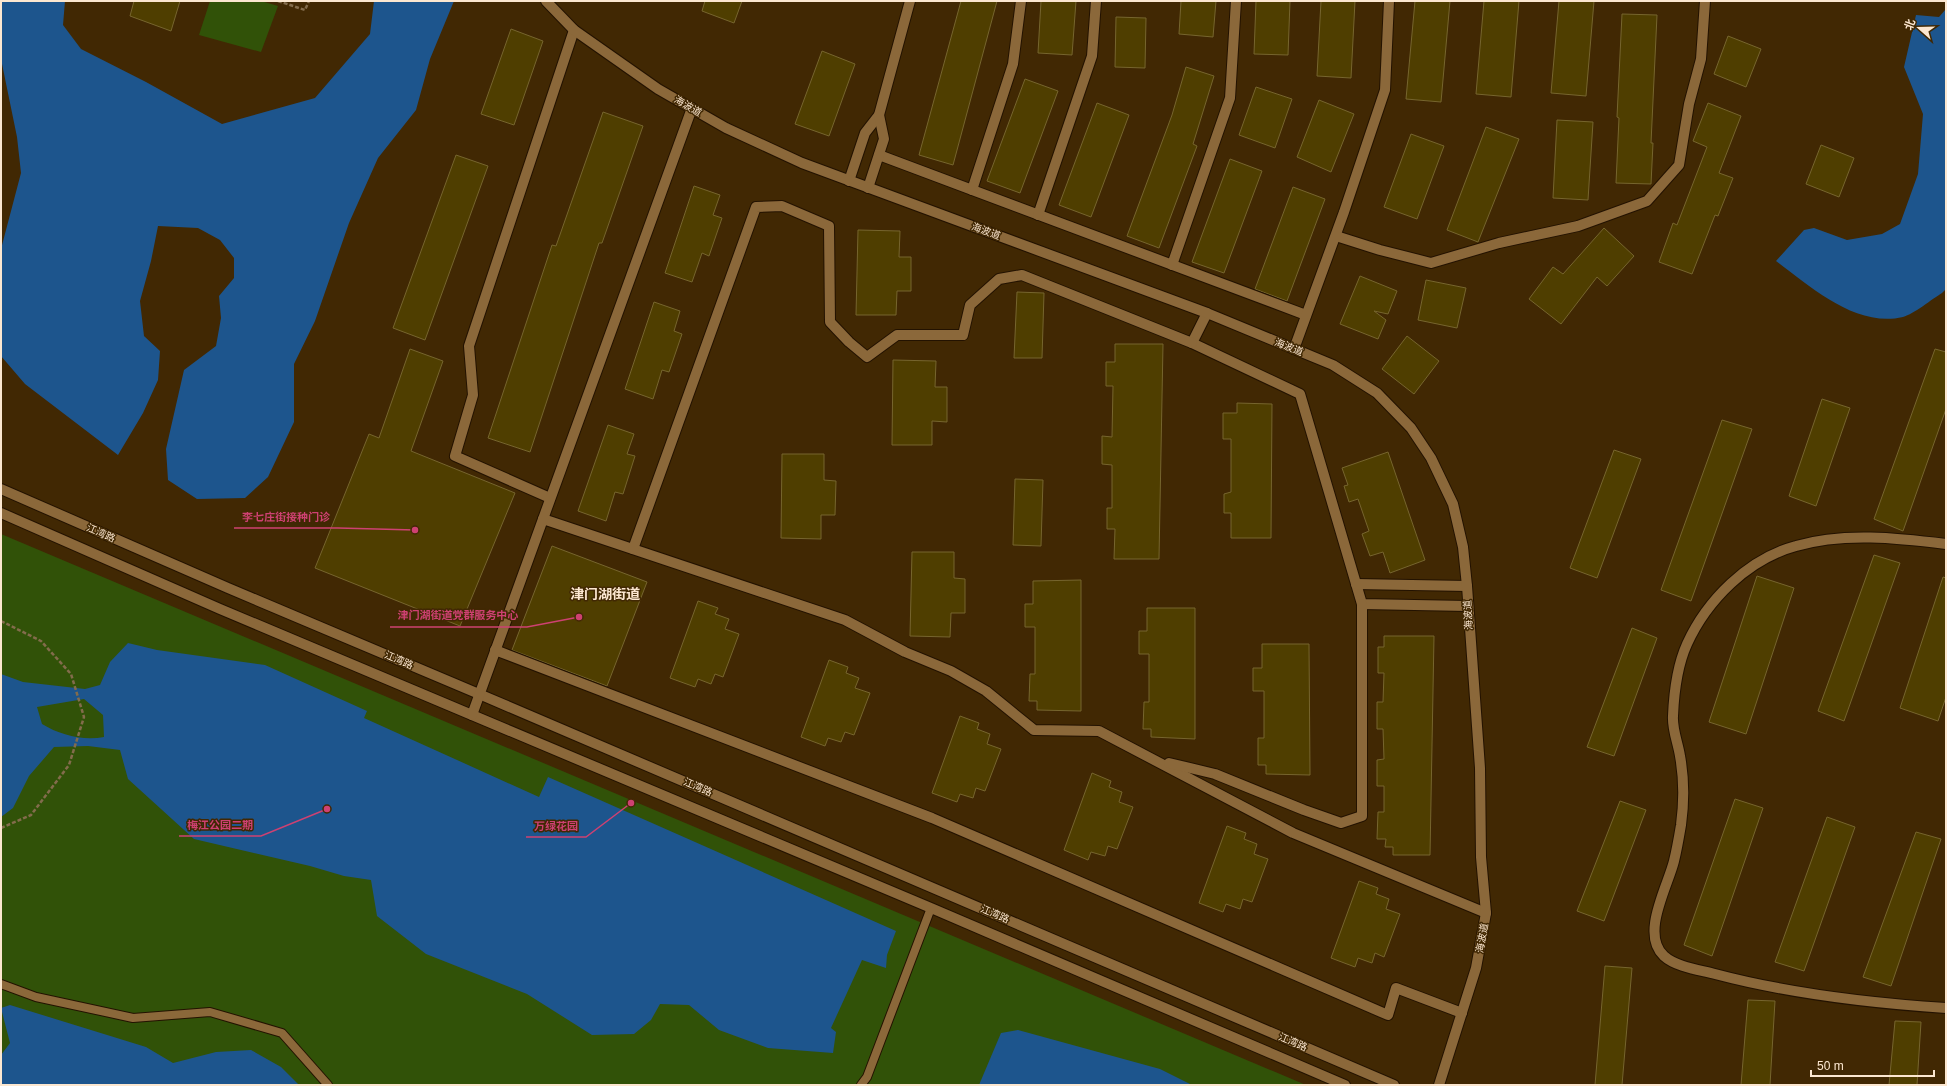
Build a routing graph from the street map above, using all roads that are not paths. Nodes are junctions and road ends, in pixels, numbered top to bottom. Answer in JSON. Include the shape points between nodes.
{"nodes":[{"id":1,"x":546,"y":1,"type":"edge"},
{"id":2,"x":910,"y":1,"type":"edge"},
{"id":3,"x":1021,"y":1,"type":"edge"},
{"id":4,"x":1096,"y":1,"type":"edge"},
{"id":5,"x":1236,"y":1,"type":"edge"},
{"id":6,"x":1389,"y":1,"type":"edge"},
{"id":7,"x":1705,"y":1,"type":"edge"},
{"id":8,"x":574,"y":30,"type":"junction"},
{"id":9,"x":692,"y":108,"type":"junction"},
{"id":10,"x":879,"y":115,"type":"junction"},
{"id":11,"x":879,"y":155,"type":"junction"},
{"id":12,"x":849,"y":180,"type":"junction"},
{"id":13,"x":868,"y":188,"type":"junction"},
{"id":14,"x":972,"y":190,"type":"junction"},
{"id":15,"x":1038,"y":215,"type":"junction"},
{"id":16,"x":1336,"y":236,"type":"junction"},
{"id":17,"x":1172,"y":265,"type":"junction"},
{"id":18,"x":1206,"y":313,"type":"junction"},
{"id":19,"x":1306,"y":315,"type":"junction"},
{"id":20,"x":1192,"y":343,"type":"junction"},
{"id":21,"x":1294,"y":349,"type":"junction"},
{"id":22,"x":1,"y":489,"type":"edge"},
{"id":23,"x":550,"y":498,"type":"junction"},
{"id":24,"x":1,"y":513,"type":"edge"},
{"id":25,"x":543,"y":519,"type":"junction"},
{"id":26,"x":1946,"y":544,"type":"edge"},
{"id":27,"x":633,"y":549,"type":"junction"},
{"id":28,"x":1356,"y":584,"type":"junction"},
{"id":29,"x":1467,"y":586,"type":"junction"},
{"id":30,"x":1362,"y":604,"type":"junction"},
{"id":31,"x":1467,"y":606,"type":"junction"},
{"id":32,"x":495,"y":650,"type":"junction"},
{"id":33,"x":479,"y":694,"type":"junction"},
{"id":34,"x":472,"y":715,"type":"junction"},
{"id":35,"x":1154,"y":759,"type":"junction"},
{"id":36,"x":931,"y":908,"type":"junction"},
{"id":37,"x":1486,"y":913,"type":"junction"},
{"id":38,"x":1,"y":984,"type":"edge"},
{"id":39,"x":1946,"y":1008,"type":"edge"},
{"id":40,"x":1462,"y":1013,"type":"junction"},
{"id":41,"x":328,"y":1085,"type":"edge"},
{"id":42,"x":861,"y":1085,"type":"edge"},
{"id":43,"x":1345,"y":1085,"type":"edge"},
{"id":44,"x":1394,"y":1085,"type":"edge"},
{"id":45,"x":1439,"y":1085,"type":"edge"}],
"edges":[{"from":1,"to":8,"type":"street","name":"海波道"},
{"from":2,"to":10,"type":"street"},
{"from":3,"to":14,"type":"street","via":[[1013,64]]},
{"from":4,"to":15,"type":"street","via":[[1092,56]]},
{"from":5,"to":17,"type":"street","via":[[1230,98]]},
{"from":6,"to":16,"type":"street","via":[[1385,90]]},
{"from":7,"to":16,"type":"street","via":[[1701,59],[1689,104],[1680,165],[1647,201],[1578,226],[1499,243],[1431,263]]},
{"from":8,"to":9,"type":"street","name":"海波道","via":[[658,89]]},
{"from":8,"to":23,"type":"street","via":[[469,346],[473,395],[455,456]]},
{"from":9,"to":12,"type":"street","name":"海波道","via":[[726,128],[795,160]]},
{"from":9,"to":23,"type":"street"},
{"from":10,"to":11,"type":"street","via":[[884,139]]},
{"from":10,"to":12,"type":"street","via":[[866,133]]},
{"from":11,"to":13,"type":"street"},
{"from":11,"to":14,"type":"street"},
{"from":12,"to":13,"type":"street","name":"海波道"},
{"from":13,"to":18,"type":"street","name":"海波道"},
{"from":14,"to":15,"type":"street"},
{"from":15,"to":17,"type":"street"},
{"from":16,"to":19,"type":"street"},
{"from":17,"to":19,"type":"street"},
{"from":18,"to":20,"type":"street"},
{"from":18,"to":21,"type":"street","name":"海波道"},
{"from":19,"to":21,"type":"street"},
{"from":20,"to":27,"type":"street","via":[[1022,275],[999,279],[970,305],[963,335],[898,335],[867,357],[830,322],[828,226],[782,206],[756,207]]},
{"from":20,"to":28,"type":"street","via":[[1300,394]]},
{"from":21,"to":29,"type":"street","name":"海波道","via":[[1333,365],[1377,393],[1411,428],[1431,458],[1454,504],[1463,547]]},
{"from":22,"to":33,"type":"street","name":"江湾路"},
{"from":23,"to":25,"type":"street"},
{"from":24,"to":34,"type":"street","name":"江湾路"},
{"from":25,"to":27,"type":"street"},
{"from":25,"to":32,"type":"street"},
{"from":26,"to":39,"type":"street","via":[[1864,539],[1819,541],[1796,546],[1776,553],[1755,565],[1710,606],[1686,646],[1676,685],[1673,719],[1680,760],[1682,817],[1674,861],[1661,900],[1654,935],[1657,947],[1664,956],[1678,964],[1740,981],[1864,1002]]},
{"from":27,"to":35,"type":"street","via":[[845,620],[905,652],[951,671],[986,691],[1034,730],[1099,731]]},
{"from":28,"to":29,"type":"street"},
{"from":28,"to":30,"type":"street"},
{"from":29,"to":31,"type":"street","name":"海波道"},
{"from":30,"to":31,"type":"street"},
{"from":30,"to":35,"type":"street","via":[[1362,816],[1341,823],[1214,774]]},
{"from":31,"to":37,"type":"street","name":"海波道","via":[[1480,768],[1481,857]]},
{"from":32,"to":33,"type":"street"},
{"from":32,"to":40,"type":"street","via":[[932,818],[1388,1016],[1396,988]]},
{"from":33,"to":34,"type":"street"},
{"from":33,"to":44,"type":"street","name":"江湾路"},
{"from":34,"to":36,"type":"street","name":"江湾路"},
{"from":35,"to":37,"type":"street","via":[[1293,833]]},
{"from":36,"to":42,"type":"lane","via":[[867,1077]]},
{"from":36,"to":43,"type":"street","name":"江湾路"},
{"from":37,"to":40,"type":"street","name":"海波道","via":[[1476,968]]},
{"from":38,"to":41,"type":"lane","via":[[36,997],[133,1018],[210,1012],[282,1033]]},
{"from":40,"to":45,"type":"street","name":"海波道"}]}
